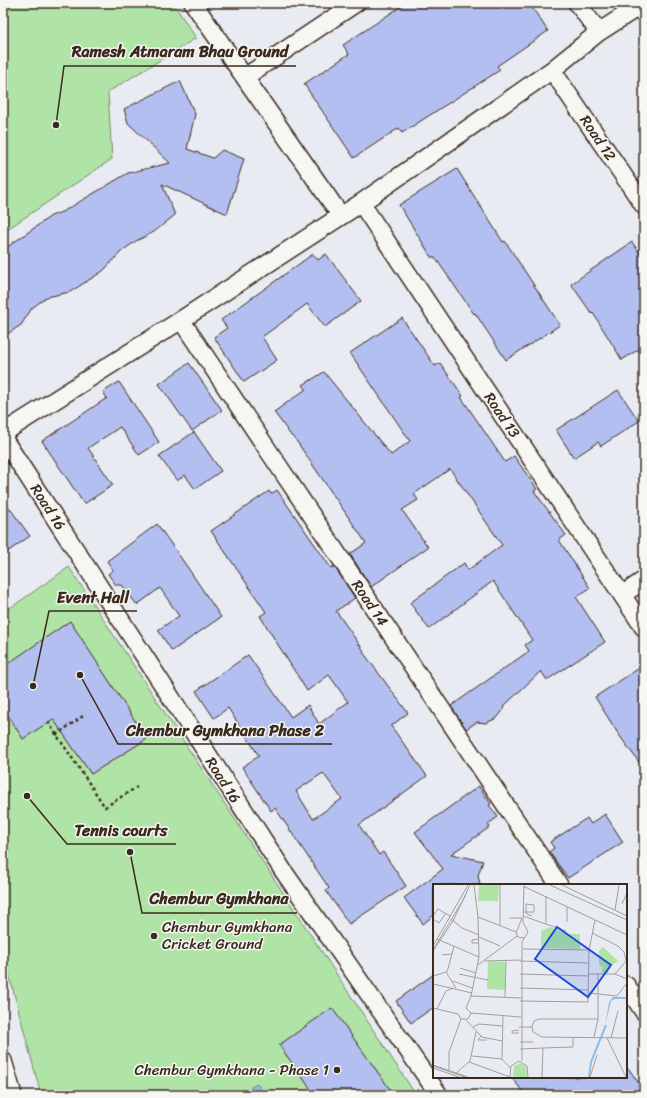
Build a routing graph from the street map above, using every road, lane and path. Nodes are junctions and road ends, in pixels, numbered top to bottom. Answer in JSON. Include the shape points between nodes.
{"nodes":[{"id":1,"x":193,"y":3,"type":"edge"},
{"id":2,"x":356,"y":3,"type":"edge"},
{"id":3,"x":577,"y":3,"type":"edge"},
{"id":4,"x":644,"y":3,"type":"edge"},
{"id":5,"x":599,"y":32,"type":"junction"},
{"id":6,"x":552,"y":70,"type":"junction"},
{"id":7,"x":245,"y":77,"type":"junction"},
{"id":8,"x":361,"y":203,"type":"junction"},
{"id":9,"x":644,"y":206,"type":"edge"},
{"id":10,"x":341,"y":216,"type":"junction"},
{"id":11,"x":181,"y":320,"type":"junction"},
{"id":12,"x":3,"y":433,"type":"edge"},
{"id":13,"x":3,"y":438,"type":"edge"},
{"id":14,"x":643,"y":582,"type":"edge"},
{"id":15,"x":622,"y":595,"type":"junction"},
{"id":16,"x":644,"y":628,"type":"edge"},
{"id":17,"x":83,"y":716,"type":"dead end"},
{"id":18,"x":48,"y":722,"type":"dead end"},
{"id":19,"x":56,"y":735,"type":"junction"},
{"id":20,"x":137,"y":786,"type":"dead end"},
{"id":21,"x":558,"y":884,"type":"edge"},
{"id":22,"x":627,"y":986,"type":"edge"},
{"id":23,"x":644,"y":1012,"type":"edge"},
{"id":24,"x":3,"y":1061,"type":"edge"},
{"id":25,"x":13,"y":1095,"type":"edge"},
{"id":26,"x":439,"y":1095,"type":"edge"}],
"edges":[{"from":1,"to":7,"type":"street"},
{"from":2,"to":7,"type":"street"},
{"from":3,"to":5,"type":"street"},
{"from":4,"to":5,"type":"street"},
{"from":5,"to":6,"type":"street"},
{"from":6,"to":8,"type":"street"},
{"from":6,"to":9,"type":"street","name":"Road 12"},
{"from":7,"to":10,"type":"street"},
{"from":8,"to":10,"type":"street"},
{"from":8,"to":15,"type":"street","name":"Road 13"},
{"from":10,"to":11,"type":"street"},
{"from":11,"to":12,"type":"street"},
{"from":11,"to":21,"type":"street","name":"Road 14"},
{"from":13,"to":26,"type":"street","name":"Road 16","via":[[284,872]]},
{"from":14,"to":15,"type":"street"},
{"from":15,"to":16,"type":"street","name":"Road 13"},
{"from":17,"to":19,"type":"path"},
{"from":18,"to":19,"type":"path"},
{"from":19,"to":20,"type":"path","via":[[105,807]]},
{"from":22,"to":23,"type":"street"},
{"from":24,"to":25,"type":"street"}]}
